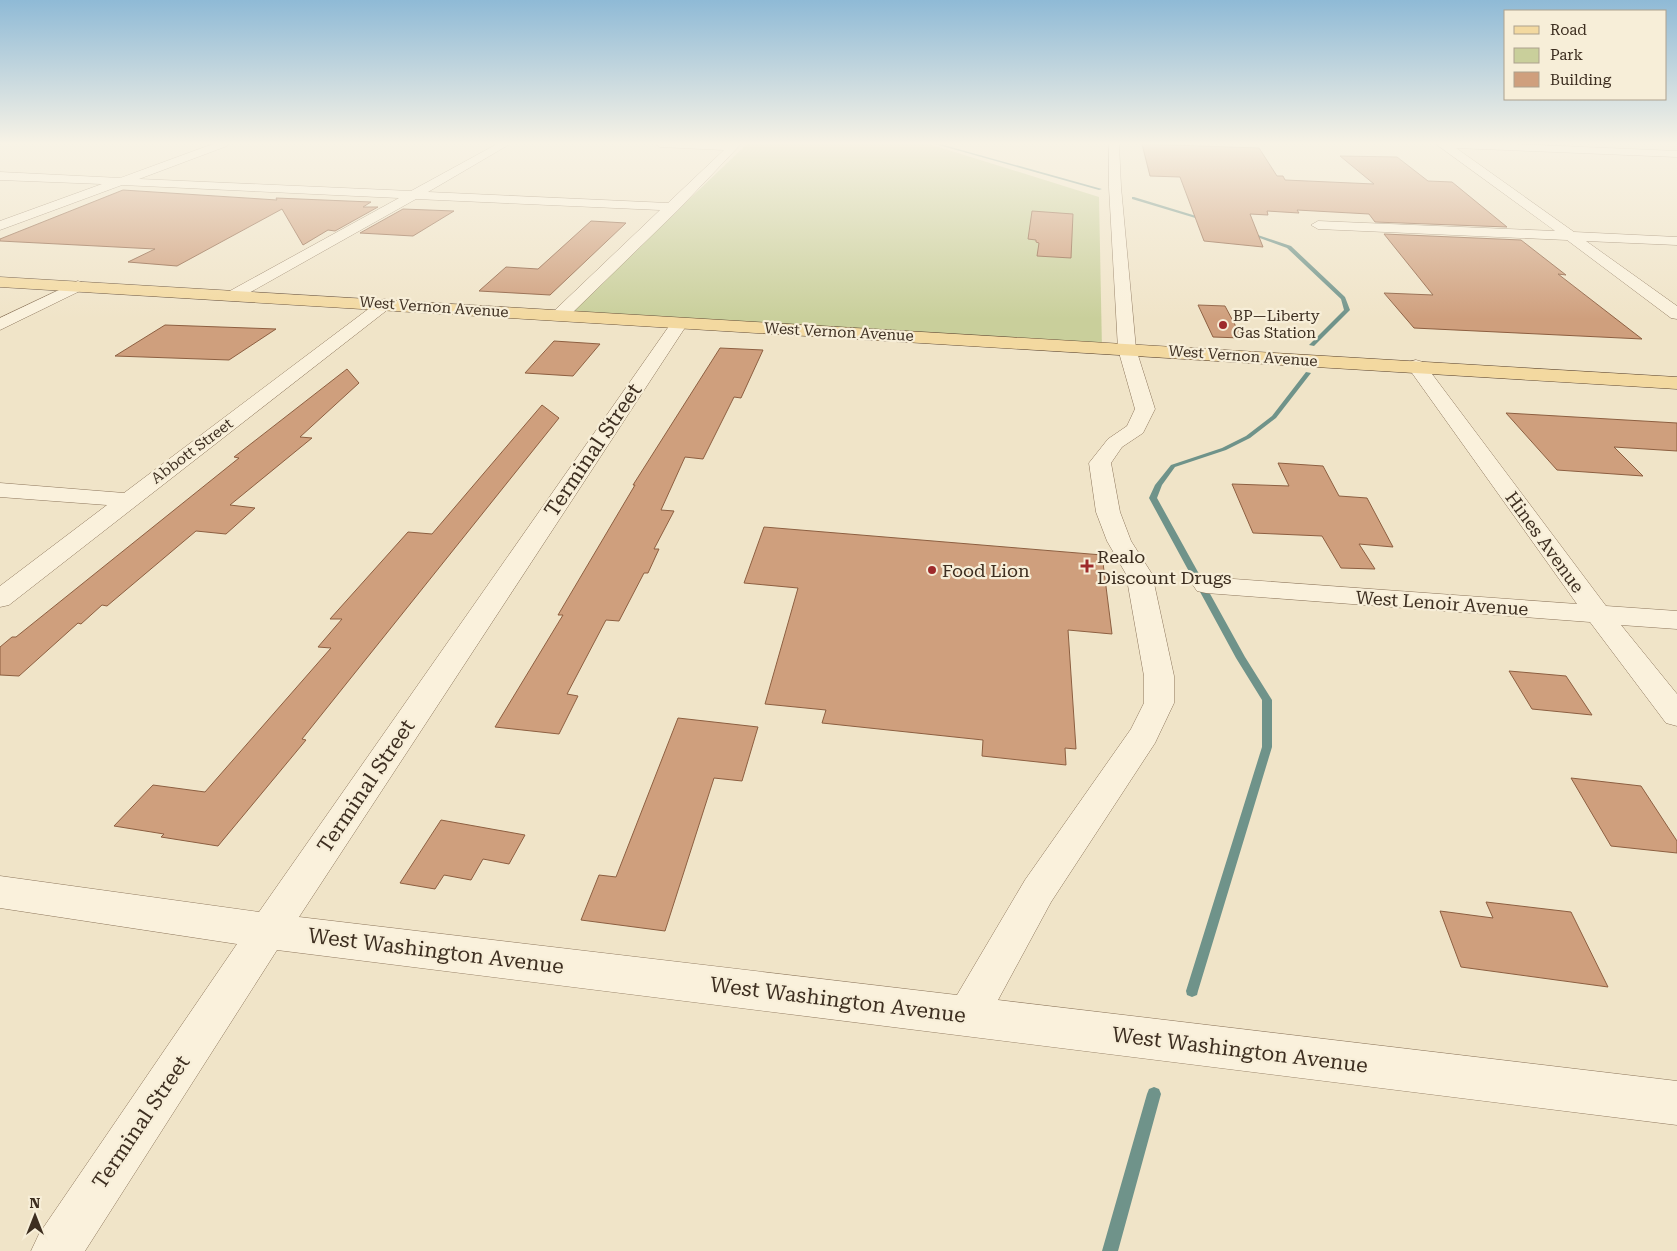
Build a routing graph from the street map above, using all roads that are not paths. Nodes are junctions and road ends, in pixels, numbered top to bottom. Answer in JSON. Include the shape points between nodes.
{"nodes":[{"id":1,"x":64,"y":202,"type":"edge"},
{"id":2,"x":399,"y":202,"type":"edge"},
{"id":3,"x":573,"y":202,"type":"edge"},
{"id":4,"x":678,"y":202,"type":"edge"},
{"id":5,"x":1116,"y":202,"type":"edge"},
{"id":6,"x":1523,"y":202,"type":"edge"},
{"id":7,"x":673,"y":207,"type":"junction"},
{"id":8,"x":1318,"y":225,"type":"dead end"},
{"id":9,"x":0,"y":226,"type":"edge"},
{"id":10,"x":1569,"y":236,"type":"junction"},
{"id":11,"x":1677,"y":241,"type":"edge"},
{"id":12,"x":0,"y":282,"type":"edge"},
{"id":13,"x":78,"y":286,"type":"junction"},
{"id":14,"x":234,"y":295,"type":"junction"},
{"id":15,"x":385,"y":304,"type":"junction"},
{"id":16,"x":1677,"y":314,"type":"edge"},
{"id":17,"x":560,"y":315,"type":"junction"},
{"id":18,"x":680,"y":322,"type":"junction"},
{"id":19,"x":0,"y":325,"type":"edge"},
{"id":20,"x":1127,"y":349,"type":"junction"},
{"id":21,"x":1416,"y":366,"type":"junction"},
{"id":22,"x":1677,"y":382,"type":"edge"},
{"id":23,"x":0,"y":490,"type":"edge"},
{"id":24,"x":128,"y":500,"type":"junction"},
{"id":25,"x":1206,"y":585,"type":"dead end"},
{"id":26,"x":0,"y":599,"type":"edge"},
{"id":27,"x":1598,"y":614,"type":"junction"},
{"id":28,"x":1677,"y":620,"type":"edge"},
{"id":29,"x":1677,"y":715,"type":"edge"},
{"id":30,"x":0,"y":892,"type":"edge"},
{"id":31,"x":268,"y":931,"type":"junction"},
{"id":32,"x":968,"y":1016,"type":"junction"},
{"id":33,"x":1677,"y":1103,"type":"edge"},
{"id":34,"x":56,"y":1251,"type":"edge"}],
"edges":[{"from":1,"to":9,"type":"street"},
{"from":2,"to":14,"type":"street"},
{"from":3,"to":7,"type":"street"},
{"from":4,"to":7,"type":"street"},
{"from":5,"to":20,"type":"street"},
{"from":6,"to":10,"type":"street"},
{"from":7,"to":17,"type":"street"},
{"from":8,"to":10,"type":"street"},
{"from":10,"to":11,"type":"street"},
{"from":10,"to":16,"type":"street"},
{"from":12,"to":13,"type":"main road","name":"West Vernon Avenue"},
{"from":13,"to":14,"type":"main road","name":"West Vernon Avenue"},
{"from":13,"to":19,"type":"street"},
{"from":14,"to":15,"type":"main road","name":"West Vernon Avenue"},
{"from":15,"to":17,"type":"main road","name":"West Vernon Avenue"},
{"from":15,"to":24,"type":"street","name":"Abbott Street"},
{"from":17,"to":18,"type":"main road","name":"West Vernon Avenue"},
{"from":18,"to":20,"type":"main road","name":"West Vernon Avenue"},
{"from":18,"to":31,"type":"street","name":"Terminal Street"},
{"from":20,"to":21,"type":"main road","name":"West Vernon Avenue"},
{"from":20,"to":32,"type":"street","via":[[1145,409],[1136,429],[1115,443],[1100,463],[1108,512],[1119,540],[1139,574],[1159,676],[1159,703],[1144,735],[1038,891]]},
{"from":21,"to":22,"type":"main road","name":"West Vernon Avenue"},
{"from":21,"to":27,"type":"street","name":"Hines Avenue"},
{"from":23,"to":24,"type":"street"},
{"from":24,"to":26,"type":"street","name":"Abbott Street"},
{"from":25,"to":27,"type":"street","name":"West Lenoir Avenue"},
{"from":27,"to":28,"type":"street","name":"West Lenoir Avenue"},
{"from":27,"to":29,"type":"street","name":"Hines Avenue"},
{"from":30,"to":31,"type":"street","name":"West Washington Avenue"},
{"from":31,"to":32,"type":"street","name":"West Washington Avenue"},
{"from":31,"to":34,"type":"street","name":"Terminal Street"},
{"from":32,"to":33,"type":"street","name":"West Washington Avenue"}]}
